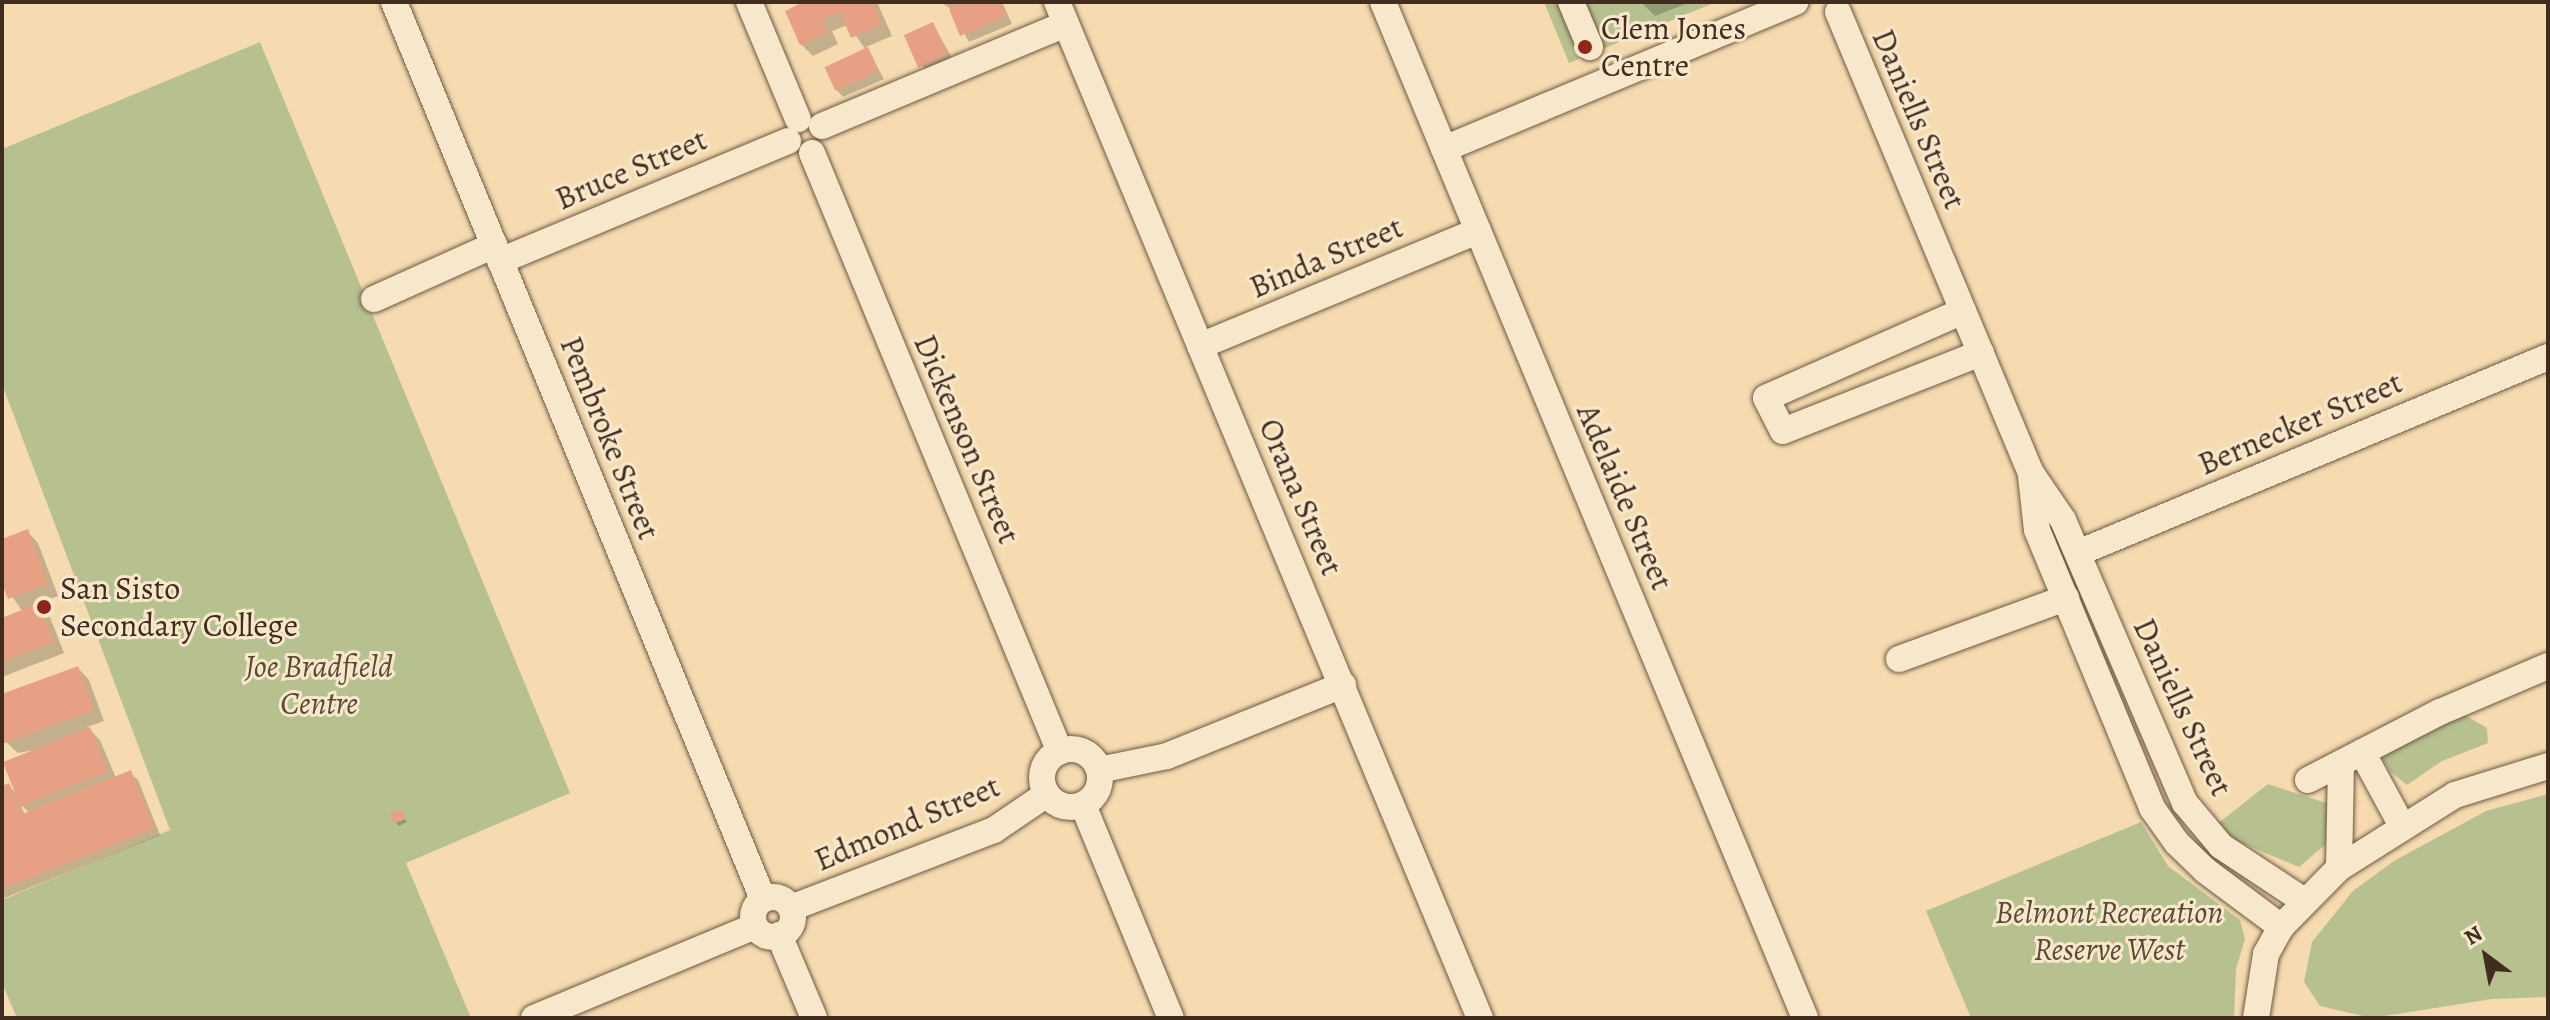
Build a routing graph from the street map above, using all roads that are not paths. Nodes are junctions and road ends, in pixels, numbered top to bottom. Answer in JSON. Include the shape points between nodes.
{"nodes":[{"id":1,"x":394,"y":2,"type":"edge"},
{"id":2,"x":749,"y":2,"type":"edge"},
{"id":3,"x":1383,"y":2,"type":"edge"},
{"id":4,"x":1571,"y":2,"type":"edge"},
{"id":5,"x":1796,"y":2,"type":"edge"},
{"id":6,"x":1809,"y":2,"type":"edge"},
{"id":7,"x":1843,"y":7,"type":"edge"},
{"id":8,"x":1062,"y":13,"type":"edge"},
{"id":9,"x":1590,"y":47,"type":"dead end"},
{"id":10,"x":805,"y":135,"type":"junction"},
{"id":11,"x":1444,"y":149,"type":"junction"},
{"id":12,"x":1478,"y":231,"type":"junction"},
{"id":13,"x":497,"y":253,"type":"junction"},
{"id":14,"x":374,"y":299,"type":"dead end"},
{"id":15,"x":1963,"y":311,"type":"junction"},
{"id":16,"x":1200,"y":346,"type":"junction"},
{"id":17,"x":1981,"y":353,"type":"junction"},
{"id":18,"x":2548,"y":357,"type":"edge"},
{"id":19,"x":2031,"y":473,"type":"junction"},
{"id":20,"x":2078,"y":553,"type":"junction"},
{"id":21,"x":2066,"y":598,"type":"junction"},
{"id":22,"x":1899,"y":659,"type":"dead end"},
{"id":23,"x":2548,"y":666,"type":"edge"},
{"id":24,"x":1343,"y":685,"type":"junction"},
{"id":25,"x":1060,"y":752,"type":"junction"},
{"id":26,"x":2352,"y":758,"type":"junction"},
{"id":27,"x":2548,"y":766,"type":"edge"},
{"id":28,"x":1099,"y":770,"type":"junction"},
{"id":29,"x":2308,"y":780,"type":"dead end"},
{"id":30,"x":1047,"y":794,"type":"junction"},
{"id":31,"x":1083,"y":805,"type":"junction"},
{"id":32,"x":2401,"y":824,"type":"junction"},
{"id":33,"x":2339,"y":868,"type":"junction"},
{"id":34,"x":763,"y":899,"type":"junction"},
{"id":35,"x":2304,"y":901,"type":"junction"},
{"id":36,"x":791,"y":908,"type":"junction"},
{"id":37,"x":2281,"y":927,"type":"junction"},
{"id":38,"x":767,"y":931,"type":"junction"},
{"id":39,"x":534,"y":1018,"type":"edge"},
{"id":40,"x":814,"y":1018,"type":"edge"},
{"id":41,"x":1171,"y":1018,"type":"edge"},
{"id":42,"x":1480,"y":1018,"type":"edge"},
{"id":43,"x":1805,"y":1018,"type":"edge"},
{"id":44,"x":2256,"y":1018,"type":"edge"}],
"edges":[{"from":1,"to":13,"type":"street","name":"Pembroke Street"},
{"from":2,"to":10,"type":"street","name":"Dickenson Street"},
{"from":3,"to":11,"type":"street","name":"Adelaide Street"},
{"from":4,"to":9,"type":"street"},
{"from":5,"to":11,"type":"street"},
{"from":6,"to":7,"type":"street","via":[[1826,14]]},
{"from":7,"to":15,"type":"street","name":"Daniells Street"},
{"from":8,"to":10,"type":"street","name":"Bruce Street"},
{"from":8,"to":16,"type":"street","name":"Orana Street"},
{"from":10,"to":13,"type":"street","name":"Bruce Street"},
{"from":10,"to":25,"type":"street","name":"Dickenson Street"},
{"from":11,"to":12,"type":"street","name":"Adelaide Street"},
{"from":12,"to":16,"type":"street","name":"Binda Street"},
{"from":12,"to":43,"type":"street","name":"Adelaide Street"},
{"from":13,"to":14,"type":"street","name":"Bruce Street"},
{"from":13,"to":34,"type":"street","name":"Pembroke Street"},
{"from":15,"to":17,"type":"street","name":"Daniells Street"},
{"from":15,"to":17,"type":"street","via":[[1766,398],[1783,431]]},
{"from":16,"to":24,"type":"street","name":"Orana Street"},
{"from":17,"to":19,"type":"street","name":"Daniells Street"},
{"from":18,"to":20,"type":"street","name":"Bernecker Street"},
{"from":19,"to":20,"type":"street","name":"Daniells Street"},
{"from":19,"to":21,"type":"street","name":"Daniells Street","via":[[2037,530]]},
{"from":20,"to":35,"type":"street","name":"Daniells Street","via":[[2185,803],[2221,846]]},
{"from":21,"to":22,"type":"street"},
{"from":21,"to":37,"type":"street","name":"Daniells Street","via":[[2159,819],[2206,871]]},
{"from":23,"to":26,"type":"street"},
{"from":24,"to":28,"type":"street","via":[[1167,756]]},
{"from":24,"to":42,"type":"street","name":"Orana Street"},
{"from":25,"to":28,"type":"street","via":[[1086,753]]},
{"from":25,"to":30,"type":"street","via":[[1043,773]]},
{"from":26,"to":29,"type":"street"},
{"from":26,"to":32,"type":"street"},
{"from":26,"to":33,"type":"street"},
{"from":27,"to":32,"type":"street","via":[[2455,795]]},
{"from":28,"to":31,"type":"street","via":[[1099,788]]},
{"from":30,"to":31,"type":"street","via":[[1067,807]]},
{"from":30,"to":36,"type":"street","name":"Edmond Street","via":[[994,830]]},
{"from":31,"to":41,"type":"street"},
{"from":32,"to":33,"type":"street"},
{"from":33,"to":35,"type":"street"},
{"from":34,"to":36,"type":"street","via":[[782,899]]},
{"from":34,"to":38,"type":"street","via":[[753,914]]},
{"from":35,"to":37,"type":"street"},
{"from":36,"to":38,"type":"street","via":[[792,921]]},
{"from":37,"to":44,"type":"street","via":[[2266,954]]},
{"from":38,"to":39,"type":"street"},
{"from":38,"to":40,"type":"street"}]}
